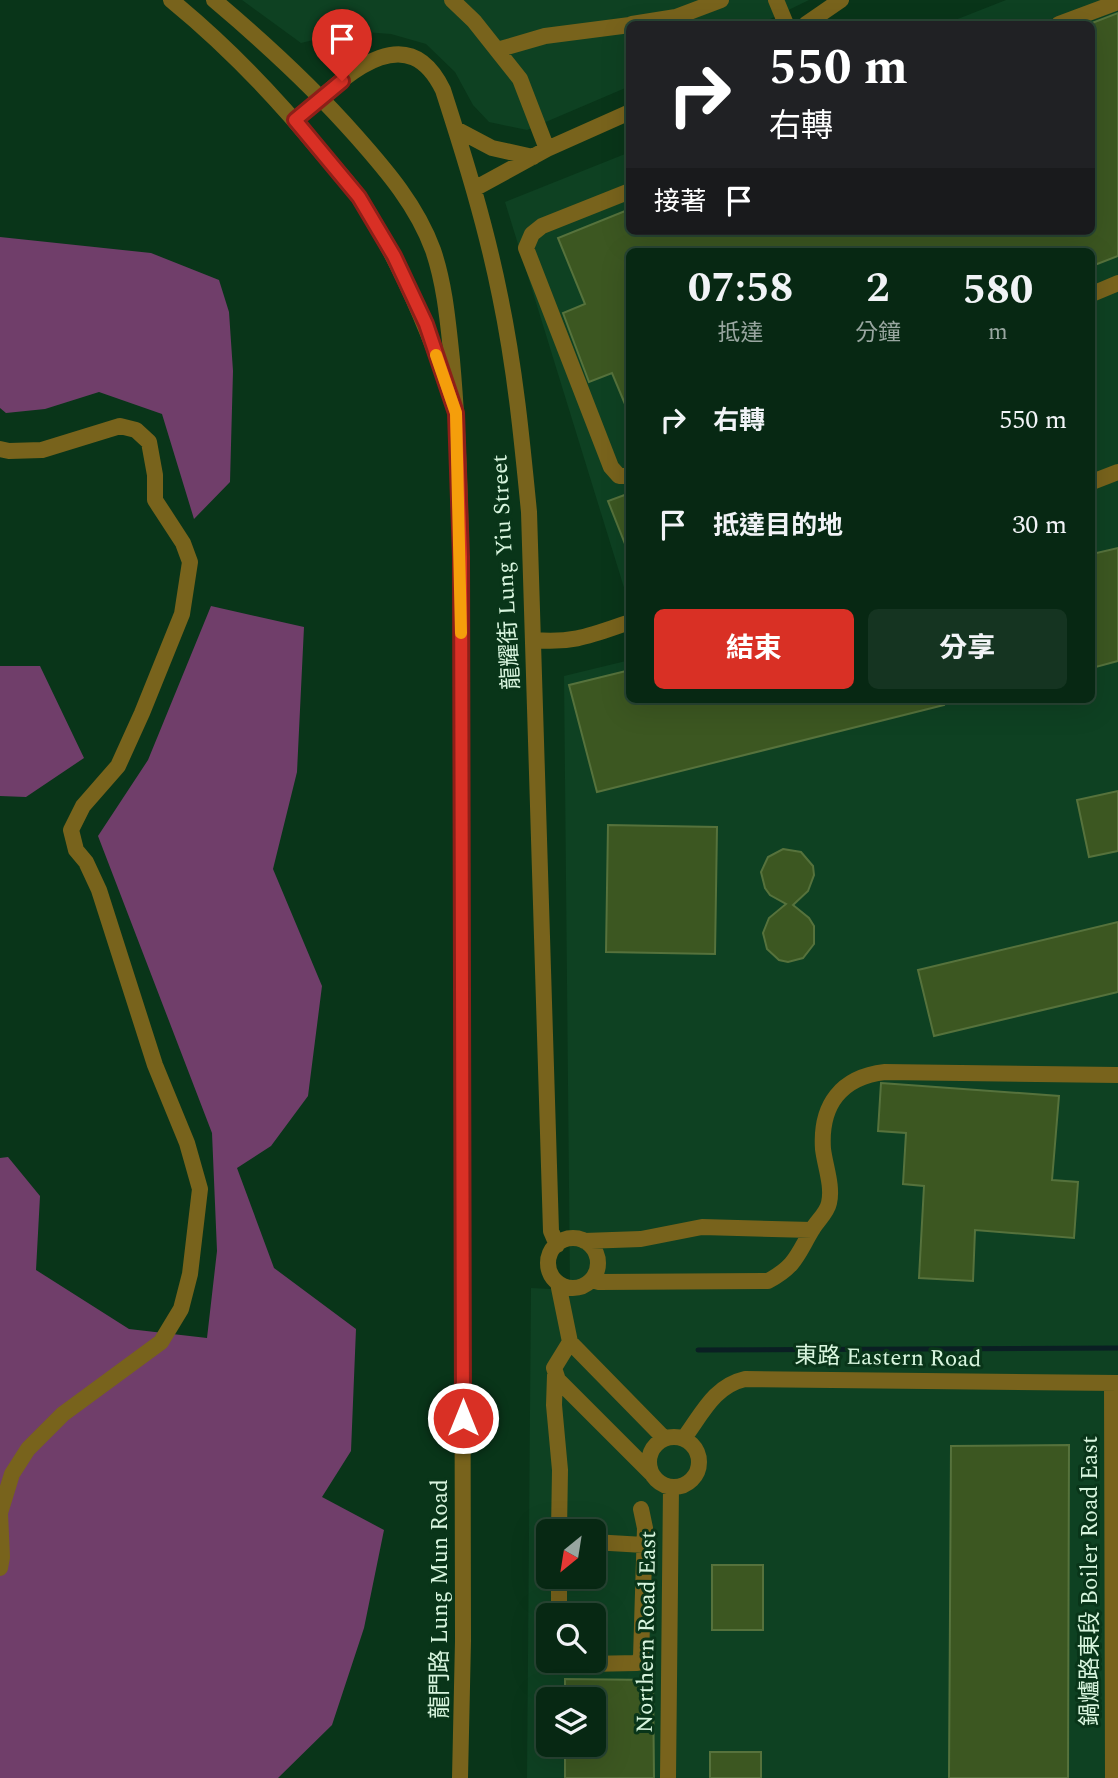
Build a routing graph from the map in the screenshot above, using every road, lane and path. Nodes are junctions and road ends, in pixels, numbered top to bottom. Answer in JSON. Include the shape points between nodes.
{"nodes":[{"id":1,"x":172,"y":0,"type":"edge"},
{"id":2,"x":214,"y":0,"type":"edge"},
{"id":3,"x":452,"y":0,"type":"edge"},
{"id":4,"x":776,"y":0,"type":"edge"},
{"id":5,"x":841,"y":0,"type":"edge"},
{"id":6,"x":714,"y":2,"type":"edge"},
{"id":7,"x":1118,"y":2,"type":"edge"},
{"id":8,"x":654,"y":21,"type":"edge"},
{"id":9,"x":785,"y":21,"type":"edge"},
{"id":10,"x":810,"y":21,"type":"edge"},
{"id":11,"x":1067,"y":21,"type":"edge"},
{"id":12,"x":626,"y":26,"type":"edge"},
{"id":13,"x":497,"y":50,"type":"junction"},
{"id":14,"x":322,"y":97,"type":"junction"},
{"id":15,"x":626,"y":113,"type":"edge"},
{"id":16,"x":295,"y":120,"type":"junction"},
{"id":17,"x":456,"y":129,"type":"junction"},
{"id":18,"x":540,"y":153,"type":"junction"},
{"id":19,"x":474,"y":189,"type":"junction"},
{"id":20,"x":626,"y":193,"type":"edge"},
{"id":21,"x":1118,"y":283,"type":"edge"},
{"id":22,"x":1095,"y":292,"type":"edge"},
{"id":23,"x":456,"y":413,"type":"junction"},
{"id":24,"x":0,"y":449,"type":"edge"},
{"id":25,"x":1118,"y":472,"type":"edge"},
{"id":26,"x":626,"y":476,"type":"edge"},
{"id":27,"x":1095,"y":481,"type":"edge"},
{"id":28,"x":626,"y":623,"type":"edge"},
{"id":29,"x":534,"y":640,"type":"junction"},
{"id":30,"x":1118,"y":1075,"type":"edge"},
{"id":31,"x":812,"y":1230,"type":"junction"},
{"id":32,"x":584,"y":1241,"type":"junction"},
{"id":33,"x":557,"y":1245,"type":"junction"},
{"id":34,"x":592,"y":1280,"type":"junction"},
{"id":35,"x":558,"y":1283,"type":"junction"},
{"id":36,"x":570,"y":1342,"type":"junction"},
{"id":37,"x":555,"y":1375,"type":"junction"},
{"id":38,"x":1115,"y":1384,"type":"edge"},
{"id":39,"x":664,"y":1438,"type":"junction"},
{"id":40,"x":684,"y":1438,"type":"junction"},
{"id":41,"x":651,"y":1473,"type":"junction"},
{"id":42,"x":671,"y":1487,"type":"junction"},
{"id":43,"x":641,"y":1509,"type":"dead end"},
{"id":44,"x":559,"y":1519,"type":"edge"},
{"id":45,"x":606,"y":1543,"type":"edge"},
{"id":46,"x":644,"y":1545,"type":"junction"},
{"id":47,"x":0,"y":1568,"type":"edge"},
{"id":48,"x":606,"y":1664,"type":"edge"},
{"id":49,"x":460,"y":1778,"type":"edge"},
{"id":50,"x":668,"y":1778,"type":"edge"},
{"id":51,"x":1113,"y":1778,"type":"edge"}],
"edges":[{"from":1,"to":16,"type":"street","name":"龍門路 Lung Mun Road","via":[[213,34]]},
{"from":2,"to":14,"type":"street","name":"龍門路 Lung Mun Road"},
{"from":3,"to":13,"type":"street"},
{"from":4,"to":9,"type":"street"},
{"from":5,"to":10,"type":"street"},
{"from":6,"to":8,"type":"street"},
{"from":7,"to":11,"type":"street"},
{"from":12,"to":13,"type":"street","via":[[545,36]]},
{"from":13,"to":18,"type":"street","via":[[520,79]]},
{"from":14,"to":16,"type":"street","name":"龍耀街 Lung Yiu Street"},
{"from":14,"to":17,"type":"street","name":"龍耀街 Lung Yiu Street","via":[[370,61],[393,54],[410,57],[436,76]]},
{"from":14,"to":23,"type":"street","name":"龍門路 Lung Mun Road","via":[[395,180],[433,250],[447,309]]},
{"from":15,"to":18,"type":"street"},
{"from":16,"to":23,"type":"street","name":"龍門路 Lung Mun Road","via":[[359,197],[394,256],[426,324]]},
{"from":17,"to":18,"type":"street","via":[[492,148]]},
{"from":17,"to":19,"type":"street","name":"龍耀街 Lung Yiu Street"},
{"from":18,"to":19,"type":"street"},
{"from":19,"to":29,"type":"street","name":"龍耀街 Lung Yiu Street","via":[[500,295],[518,403],[529,512]]},
{"from":20,"to":26,"type":"street","via":[[542,226],[532,233],[526,248],[611,467],[619,476]]},
{"from":21,"to":22,"type":"street"},
{"from":23,"to":49,"type":"street","name":"龍門路 Lung Mun Road","via":[[461,571]]},
{"from":24,"to":47,"type":"street","via":[[42,450],[120,426],[136,430],[149,442],[155,500],[190,562],[182,614],[142,713],[118,766],[83,806],[71,830],[76,850],[99,890],[200,1189],[181,1309],[161,1342],[63,1414],[28,1449],[12,1474],[0,1513]]},
{"from":25,"to":27,"type":"street"},
{"from":28,"to":29,"type":"street","via":[[576,640]]},
{"from":29,"to":33,"type":"street","name":"龍耀街 Lung Yiu Street","via":[[551,1231]]},
{"from":30,"to":31,"type":"street","via":[[885,1072],[851,1081],[830,1108],[824,1128],[830,1202]]},
{"from":31,"to":32,"type":"street","via":[[702,1227],[641,1239]]},
{"from":31,"to":34,"type":"street","via":[[800,1255],[768,1281]]},
{"from":32,"to":33,"type":"street","via":[[568,1239]]},
{"from":32,"to":34,"type":"street","via":[[598,1260]]},
{"from":33,"to":35,"type":"street","via":[[548,1263]]},
{"from":34,"to":35,"type":"street","via":[[575,1289]]},
{"from":35,"to":36,"type":"street"},
{"from":36,"to":37,"type":"street","via":[[554,1368]]},
{"from":36,"to":39,"type":"street"},
{"from":37,"to":41,"type":"street"},
{"from":37,"to":44,"type":"street"},
{"from":38,"to":40,"type":"street","name":"東路 Eastern Road","via":[[745,1379],[730,1382],[716,1393]]},
{"from":38,"to":51,"type":"street","name":"鍋爐路東段 Boiler Road East"},
{"from":39,"to":40,"type":"street"},
{"from":39,"to":41,"type":"street","via":[[649,1457]]},
{"from":40,"to":42,"type":"street","via":[[696,1449],[699,1465],[687,1484]]},
{"from":41,"to":42,"type":"street"},
{"from":42,"to":50,"type":"street","name":"Northern Road East"},
{"from":43,"to":46,"type":"street"},
{"from":45,"to":46,"type":"street"},
{"from":46,"to":48,"type":"street","via":[[641,1657],[637,1663]]}]}
